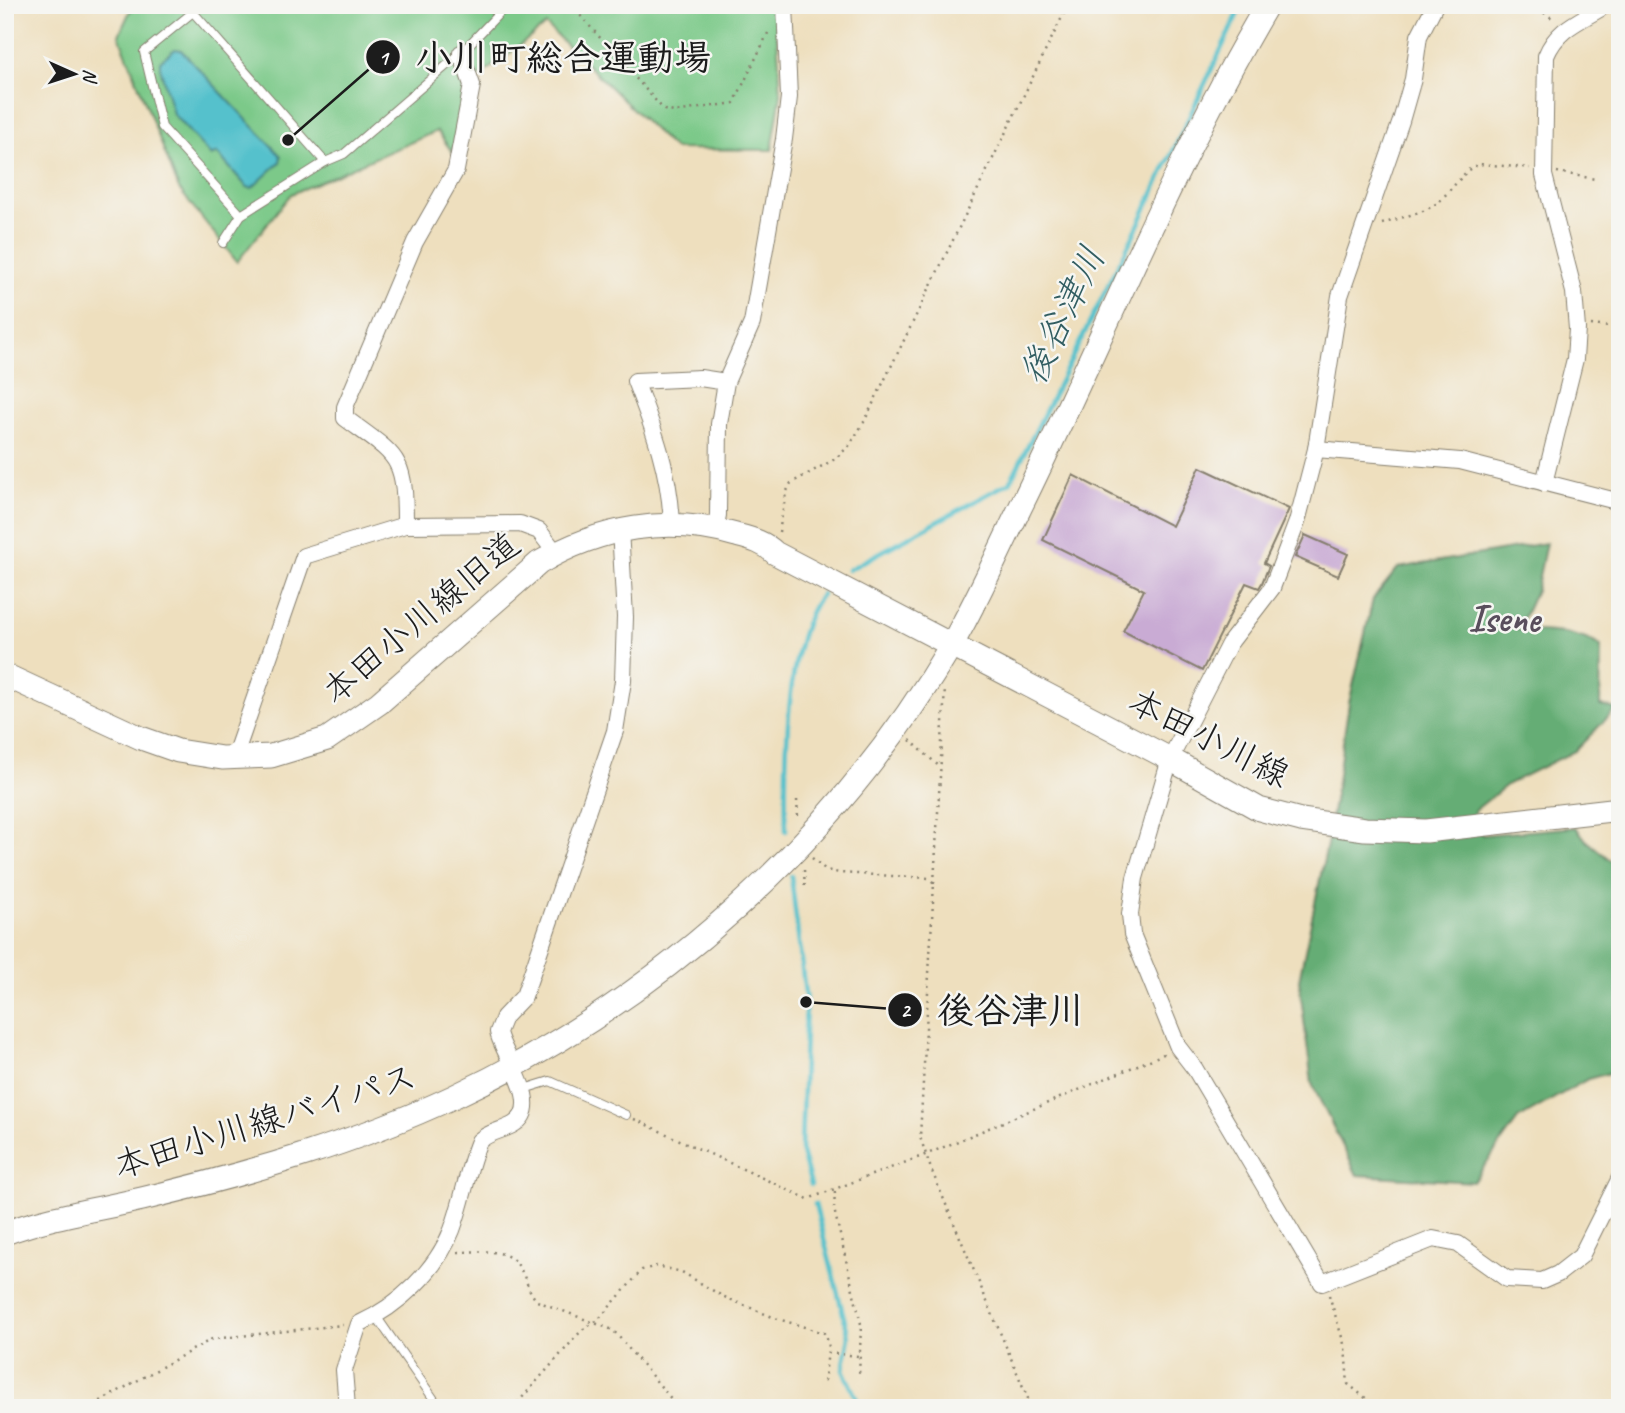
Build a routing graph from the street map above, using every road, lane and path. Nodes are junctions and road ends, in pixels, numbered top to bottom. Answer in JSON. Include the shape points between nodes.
{"nodes":[{"id":1,"x":507,"y":5,"type":"edge"},
{"id":2,"x":570,"y":5,"type":"edge"},
{"id":3,"x":785,"y":5,"type":"edge"},
{"id":4,"x":1068,"y":5,"type":"edge"},
{"id":5,"x":1267,"y":5,"type":"edge"},
{"id":6,"x":1435,"y":5,"type":"edge"},
{"id":7,"x":1532,"y":5,"type":"edge"},
{"id":8,"x":1606,"y":5,"type":"edge"},
{"id":9,"x":197,"y":8,"type":"edge"},
{"id":10,"x":773,"y":26,"type":"dead end"},
{"id":11,"x":1566,"y":27,"type":"junction"},
{"id":12,"x":461,"y":53,"type":"junction"},
{"id":13,"x":325,"y":162,"type":"junction"},
{"id":14,"x":1545,"y":169,"type":"junction"},
{"id":15,"x":1595,"y":179,"type":"dead end"},
{"id":16,"x":241,"y":215,"type":"junction"},
{"id":17,"x":1364,"y":230,"type":"junction"},
{"id":18,"x":223,"y":243,"type":"dead end"},
{"id":19,"x":1577,"y":324,"type":"junction"},
{"id":20,"x":1620,"y":328,"type":"edge"},
{"id":21,"x":726,"y":382,"type":"junction"},
{"id":22,"x":1316,"y":449,"type":"junction"},
{"id":23,"x":1544,"y":482,"type":"junction"},
{"id":24,"x":1620,"y":502,"type":"edge"},
{"id":25,"x":405,"y":525,"type":"junction"},
{"id":26,"x":672,"y":525,"type":"junction"},
{"id":27,"x":620,"y":529,"type":"junction"},
{"id":28,"x":715,"y":529,"type":"junction"},
{"id":29,"x":556,"y":553,"type":"junction"},
{"id":30,"x":775,"y":553,"type":"junction"},
{"id":31,"x":952,"y":644,"type":"junction"},
{"id":32,"x":5,"y":676,"type":"edge"},
{"id":33,"x":945,"y":686,"type":"dead end"},
{"id":34,"x":909,"y":739,"type":"dead end"},
{"id":35,"x":234,"y":758,"type":"junction"},
{"id":36,"x":1170,"y":760,"type":"junction"},
{"id":37,"x":941,"y":768,"type":"junction"},
{"id":38,"x":1620,"y":809,"type":"edge"},
{"id":39,"x":934,"y":884,"type":"junction"},
{"id":40,"x":805,"y":891,"type":"dead end"},
{"id":41,"x":1178,"y":1047,"type":"junction"},
{"id":42,"x":513,"y":1067,"type":"junction"},
{"id":43,"x":524,"y":1088,"type":"junction"},
{"id":44,"x":626,"y":1115,"type":"joint"},
{"id":45,"x":925,"y":1154,"type":"junction"},
{"id":46,"x":1620,"y":1178,"type":"edge"},
{"id":47,"x":835,"y":1191,"type":"junction"},
{"id":48,"x":5,"y":1233,"type":"edge"},
{"id":49,"x":440,"y":1252,"type":"junction"},
{"id":50,"x":1322,"y":1283,"type":"junction"},
{"id":51,"x":376,"y":1316,"type":"junction"},
{"id":52,"x":359,"y":1324,"type":"junction"},
{"id":53,"x":828,"y":1353,"type":"junction"},
{"id":54,"x":859,"y":1356,"type":"junction"},
{"id":55,"x":859,"y":1377,"type":"dead end"},
{"id":56,"x":824,"y":1384,"type":"dead end"},
{"id":57,"x":88,"y":1408,"type":"edge"},
{"id":58,"x":347,"y":1408,"type":"edge"},
{"id":59,"x":440,"y":1408,"type":"edge"},
{"id":60,"x":513,"y":1408,"type":"edge"},
{"id":61,"x":679,"y":1408,"type":"edge"},
{"id":62,"x":1032,"y":1408,"type":"edge"},
{"id":63,"x":1378,"y":1408,"type":"edge"}],
"edges":[{"from":1,"to":12,"type":"lane"},
{"from":2,"to":10,"type":"path","via":[[664,110],[674,112],[734,103]]},
{"from":3,"to":21,"type":"street","via":[[789,97],[785,139],[752,323]]},
{"from":4,"to":30,"type":"path","via":[[864,422],[835,458],[791,483]]},
{"from":5,"to":31,"type":"main road","name":"本田小川線バイパス","via":[[1196,134]]},
{"from":6,"to":17,"type":"street","via":[[1419,36],[1413,79]]},
{"from":7,"to":11,"type":"path"},
{"from":8,"to":11,"type":"street"},
{"from":9,"to":13,"type":"lane"},
{"from":9,"to":16,"type":"lane","via":[[144,52],[145,66],[162,127]]},
{"from":11,"to":14,"type":"street","via":[[1546,56]]},
{"from":12,"to":13,"type":"lane","via":[[344,154]]},
{"from":12,"to":25,"type":"street","via":[[472,85],[456,170],[415,242],[345,407],[345,418],[391,452],[400,467],[405,482]]},
{"from":13,"to":16,"type":"lane"},
{"from":14,"to":15,"type":"path"},
{"from":14,"to":17,"type":"path","via":[[1479,164],[1426,210]]},
{"from":14,"to":19,"type":"street","via":[[1574,292]]},
{"from":16,"to":18,"type":"lane"},
{"from":17,"to":22,"type":"street","via":[[1334,321]]},
{"from":19,"to":20,"type":"path"},
{"from":19,"to":23,"type":"street","via":[[1575,359]]},
{"from":21,"to":26,"type":"street","via":[[635,381],[658,437],[671,493]]},
{"from":21,"to":28,"type":"street","via":[[719,424]]},
{"from":22,"to":23,"type":"street","via":[[1460,461]]},
{"from":22,"to":36,"type":"street","via":[[1297,522],[1272,588],[1229,644]]},
{"from":23,"to":24,"type":"street"},
{"from":25,"to":29,"type":"street","via":[[520,524],[539,531]]},
{"from":25,"to":35,"type":"street","via":[[304,556]]},
{"from":26,"to":27,"type":"main road","name":"本田小川線旧道"},
{"from":26,"to":28,"type":"main road","name":"本田小川線旧道"},
{"from":27,"to":29,"type":"main road","name":"本田小川線旧道"},
{"from":27,"to":42,"type":"street","via":[[625,617],[615,731],[524,996],[500,1024],[499,1039]]},
{"from":28,"to":30,"type":"main road","name":"本田小川線旧道","via":[[765,543]]},
{"from":29,"to":35,"type":"main road","name":"本田小川線旧道","via":[[379,703],[327,739],[271,756]]},
{"from":30,"to":31,"type":"main road","name":"本田小川線旧道"},
{"from":31,"to":36,"type":"main road","name":"本田小川線"},
{"from":31,"to":42,"type":"main road","name":"本田小川線バイパス","via":[[863,774],[770,873],[667,967]]},
{"from":32,"to":35,"type":"main road","name":"本田小川線旧道","via":[[141,738],[178,751]]},
{"from":33,"to":37,"type":"path"},
{"from":34,"to":37,"type":"path"},
{"from":36,"to":38,"type":"main road","name":"本田小川線","via":[[1259,809],[1365,830],[1426,831]]},
{"from":36,"to":41,"type":"street","via":[[1135,878],[1130,914],[1139,956]]},
{"from":37,"to":39,"type":"path"},
{"from":39,"to":40,"type":"path","via":[[929,878],[826,870],[808,854]]},
{"from":39,"to":45,"type":"path","via":[[920,1137]]},
{"from":41,"to":45,"type":"path"},
{"from":41,"to":50,"type":"street"},
{"from":42,"to":43,"type":"street"},
{"from":42,"to":48,"type":"main road","name":"本田小川線バイパス","via":[[390,1125],[229,1176],[37,1221]]},
{"from":43,"to":44,"type":"lane","via":[[551,1081]]},
{"from":43,"to":49,"type":"street","via":[[522,1116],[479,1141],[452,1231]]},
{"from":44,"to":47,"type":"path","via":[[808,1199]]},
{"from":45,"to":47,"type":"path"},
{"from":45,"to":62,"type":"path"},
{"from":46,"to":50,"type":"street","via":[[1581,1256],[1542,1281],[1507,1279],[1458,1244],[1433,1239]]},
{"from":47,"to":54,"type":"path","via":[[834,1209],[861,1324]]},
{"from":49,"to":51,"type":"street","via":[[404,1295]]},
{"from":49,"to":61,"type":"path","via":[[507,1254],[517,1261],[537,1301],[613,1330]]},
{"from":50,"to":63,"type":"path","via":[[1332,1300],[1345,1347],[1348,1384]]},
{"from":51,"to":52,"type":"street"},
{"from":51,"to":59,"type":"lane"},
{"from":52,"to":57,"type":"path","via":[[212,1339]]},
{"from":52,"to":58,"type":"street","via":[[344,1370]]},
{"from":53,"to":54,"type":"path"},
{"from":53,"to":56,"type":"path"},
{"from":53,"to":60,"type":"path","via":[[824,1333],[775,1318],[722,1296],[682,1272],[657,1266],[642,1270]]},
{"from":54,"to":55,"type":"path"}]}
